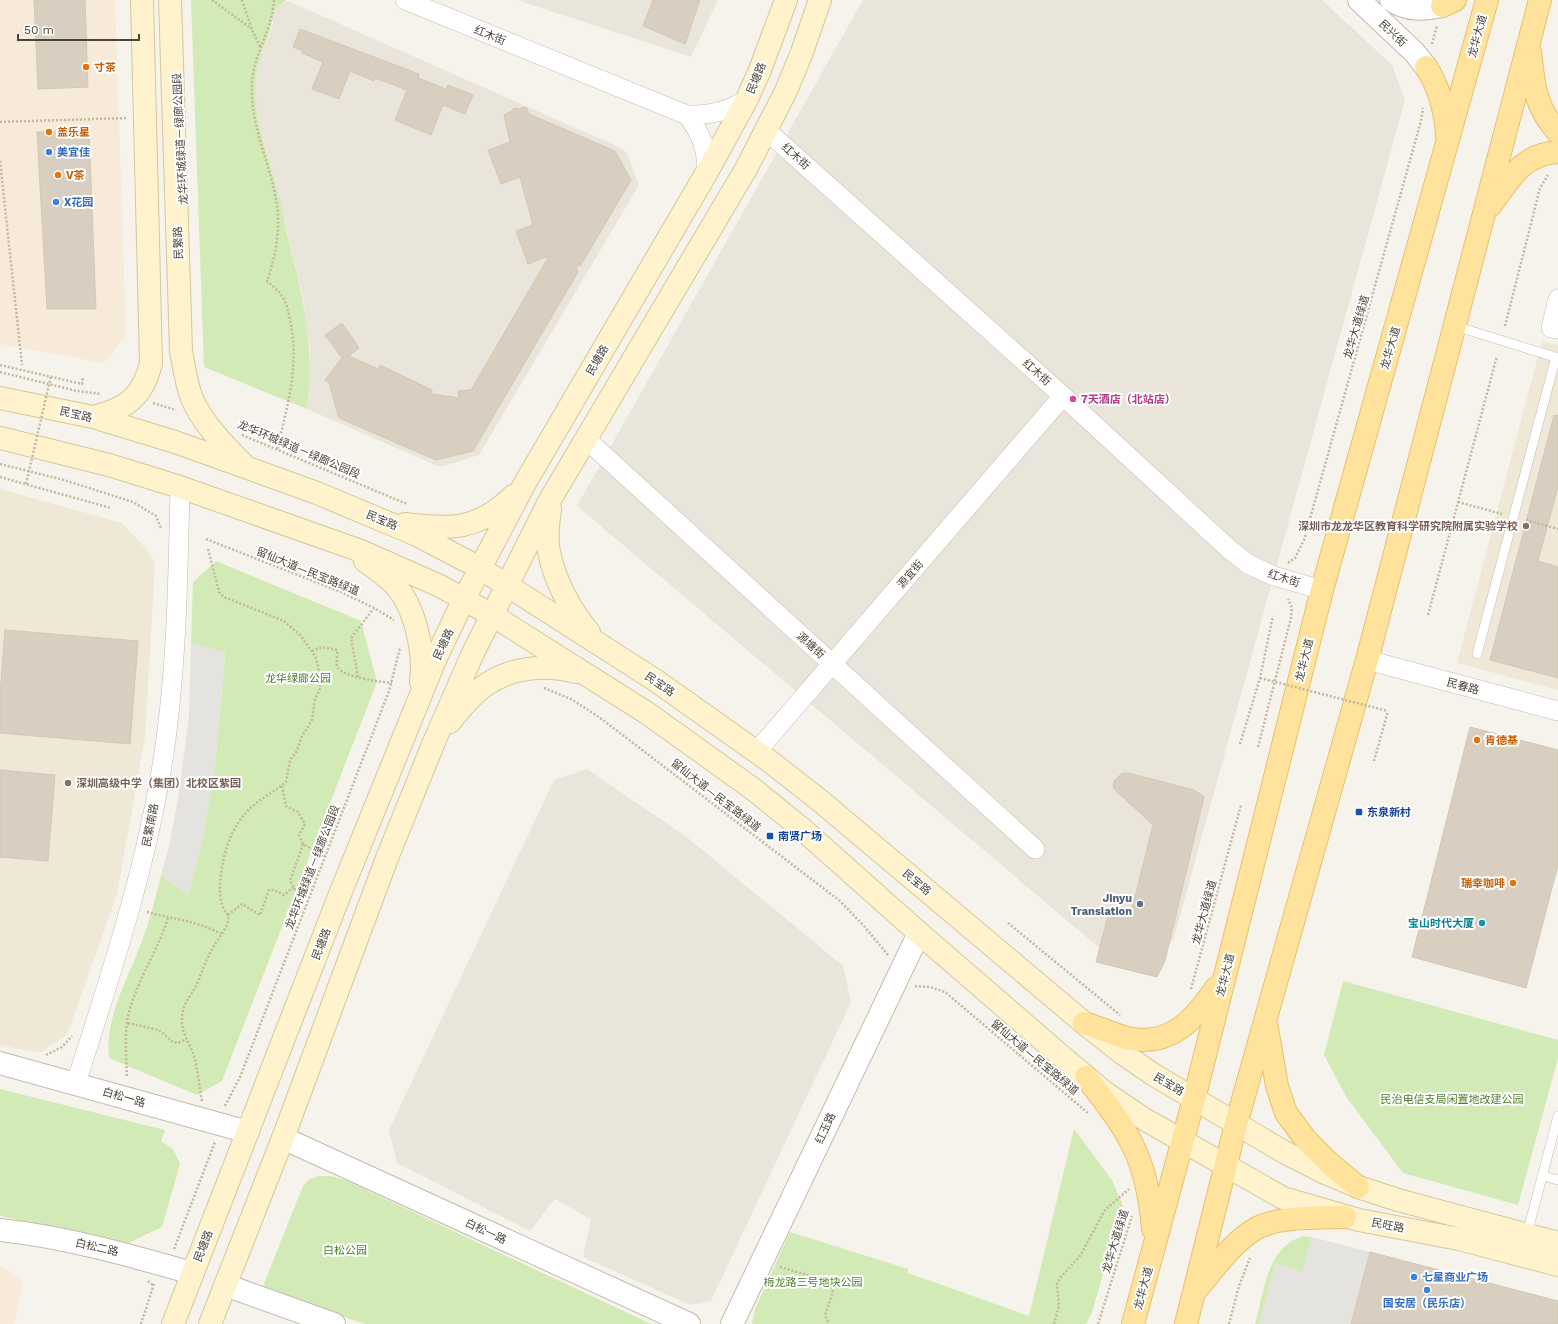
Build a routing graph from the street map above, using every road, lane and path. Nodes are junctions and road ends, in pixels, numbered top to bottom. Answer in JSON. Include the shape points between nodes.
{"nodes":[{"id":1,"x":142,"y":0,"type":"edge"},
{"id":2,"x":170,"y":0,"type":"edge"},
{"id":3,"x":212,"y":0,"type":"edge"},
{"id":4,"x":242,"y":0,"type":"edge"},
{"id":5,"x":274,"y":0,"type":"edge"},
{"id":6,"x":405,"y":0,"type":"edge"},
{"id":7,"x":786,"y":0,"type":"edge"},
{"id":8,"x":820,"y":0,"type":"edge"},
{"id":9,"x":1359,"y":0,"type":"edge"},
{"id":10,"x":1390,"y":0,"type":"edge"},
{"id":11,"x":1487,"y":0,"type":"edge"},
{"id":12,"x":1540,"y":0,"type":"edge"},
{"id":13,"x":1445,"y":10,"type":"edge"},
{"id":14,"x":252,"y":30,"type":"junction"},
{"id":15,"x":1529,"y":40,"type":"junction"},
{"id":16,"x":261,"y":48,"type":"junction"},
{"id":17,"x":1428,"y":57,"type":"junction"},
{"id":18,"x":747,"y":99,"type":"junction"},
{"id":19,"x":1423,"y":104,"type":"dead end"},
{"id":20,"x":687,"y":115,"type":"junction"},
{"id":21,"x":131,"y":118,"type":"dead end"},
{"id":22,"x":0,"y":122,"type":"edge"},
{"id":23,"x":766,"y":130,"type":"junction"},
{"id":24,"x":1558,"y":132,"type":"edge"},
{"id":25,"x":1446,"y":152,"type":"junction"},
{"id":26,"x":1558,"y":152,"type":"edge"},
{"id":27,"x":0,"y":161,"type":"edge"},
{"id":28,"x":707,"y":172,"type":"junction"},
{"id":29,"x":1548,"y":175,"type":"dead end"},
{"id":30,"x":1,"y":181,"type":"edge"},
{"id":31,"x":1484,"y":216,"type":"junction"},
{"id":32,"x":1558,"y":300,"type":"edge"},
{"id":33,"x":1455,"y":326,"type":"junction"},
{"id":34,"x":1505,"y":326,"type":"dead end"},
{"id":35,"x":1558,"y":329,"type":"edge"},
{"id":36,"x":1497,"y":356,"type":"dead end"},
{"id":37,"x":1557,"y":357,"type":"edge"},
{"id":38,"x":0,"y":365,"type":"edge"},
{"id":39,"x":22,"y":365,"type":"dead end"},
{"id":40,"x":0,"y":372,"type":"edge"},
{"id":41,"x":51,"y":376,"type":"junction"},
{"id":42,"x":83,"y":378,"type":"dead end"},
{"id":43,"x":102,"y":394,"type":"dead end"},
{"id":44,"x":1063,"y":396,"type":"junction"},
{"id":45,"x":0,"y":398,"type":"edge"},
{"id":46,"x":152,"y":402,"type":"dead end"},
{"id":47,"x":181,"y":412,"type":"dead end"},
{"id":48,"x":93,"y":417,"type":"junction"},
{"id":49,"x":240,"y":434,"type":"dead end"},
{"id":50,"x":0,"y":438,"type":"edge"},
{"id":51,"x":587,"y":440,"type":"junction"},
{"id":52,"x":277,"y":450,"type":"junction"},
{"id":53,"x":0,"y":464,"type":"edge"},
{"id":54,"x":245,"y":467,"type":"junction"},
{"id":55,"x":0,"y":477,"type":"edge"},
{"id":56,"x":525,"y":483,"type":"junction"},
{"id":57,"x":26,"y":484,"type":"junction"},
{"id":58,"x":180,"y":487,"type":"junction"},
{"id":59,"x":551,"y":498,"type":"junction"},
{"id":60,"x":411,"y":506,"type":"dead end"},
{"id":61,"x":111,"y":508,"type":"dead end"},
{"id":62,"x":383,"y":521,"type":"junction"},
{"id":63,"x":162,"y":534,"type":"dead end"},
{"id":64,"x":206,"y":539,"type":"dead end"},
{"id":65,"x":334,"y":541,"type":"junction"},
{"id":66,"x":208,"y":550,"type":"dead end"},
{"id":67,"x":1287,"y":563,"type":"dead end"},
{"id":68,"x":480,"y":568,"type":"junction"},
{"id":69,"x":508,"y":585,"type":"junction"},
{"id":70,"x":1322,"y":590,"type":"junction"},
{"id":71,"x":1284,"y":595,"type":"dead end"},
{"id":72,"x":464,"y":599,"type":"junction"},
{"id":73,"x":374,"y":608,"type":"junction"},
{"id":74,"x":492,"y":615,"type":"junction"},
{"id":75,"x":1428,"y":615,"type":"dead end"},
{"id":76,"x":1273,"y":616,"type":"dead end"},
{"id":77,"x":395,"y":621,"type":"dead end"},
{"id":78,"x":602,"y":646,"type":"junction"},
{"id":79,"x":400,"y":647,"type":"dead end"},
{"id":80,"x":312,"y":651,"type":"junction"},
{"id":81,"x":1477,"y":654,"type":"dead end"},
{"id":82,"x":1367,"y":660,"type":"junction"},
{"id":83,"x":832,"y":664,"type":"junction"},
{"id":84,"x":588,"y":676,"type":"junction"},
{"id":85,"x":358,"y":677,"type":"junction"},
{"id":86,"x":1260,"y":678,"type":"junction"},
{"id":87,"x":392,"y":683,"type":"junction"},
{"id":88,"x":539,"y":687,"type":"dead end"},
{"id":89,"x":419,"y":698,"type":"junction"},
{"id":90,"x":1558,"y":711,"type":"edge"},
{"id":91,"x":434,"y":742,"type":"junction"},
{"id":92,"x":1240,"y":744,"type":"dead end"},
{"id":93,"x":1258,"y":747,"type":"dead end"},
{"id":94,"x":757,"y":752,"type":"junction"},
{"id":95,"x":1374,"y":761,"type":"dead end"},
{"id":96,"x":282,"y":786,"type":"junction"},
{"id":97,"x":1241,"y":805,"type":"dead end"},
{"id":98,"x":303,"y":844,"type":"junction"},
{"id":99,"x":1035,"y":849,"type":"dead end"},
{"id":100,"x":325,"y":857,"type":"junction"},
{"id":101,"x":294,"y":886,"type":"junction"},
{"id":102,"x":306,"y":906,"type":"junction"},
{"id":103,"x":147,"y":912,"type":"dead end"},
{"id":104,"x":228,"y":915,"type":"junction"},
{"id":105,"x":168,"y":918,"type":"junction"},
{"id":106,"x":1008,"y":923,"type":"dead end"},
{"id":107,"x":919,"y":933,"type":"junction"},
{"id":108,"x":221,"y":934,"type":"junction"},
{"id":109,"x":888,"y":955,"type":"dead end"},
{"id":110,"x":1225,"y":975,"type":"junction"},
{"id":111,"x":914,"y":986,"type":"dead end"},
{"id":112,"x":1189,"y":992,"type":"dead end"},
{"id":113,"x":1122,"y":1016,"type":"dead end"},
{"id":114,"x":1265,"y":1021,"type":"junction"},
{"id":115,"x":1084,"y":1022,"type":"junction"},
{"id":116,"x":128,"y":1023,"type":"junction"},
{"id":117,"x":73,"y":1034,"type":"dead end"},
{"id":118,"x":186,"y":1039,"type":"junction"},
{"id":119,"x":40,"y":1058,"type":"dead end"},
{"id":120,"x":0,"y":1063,"type":"edge"},
{"id":121,"x":127,"y":1076,"type":"dead end"},
{"id":122,"x":1086,"y":1077,"type":"junction"},
{"id":123,"x":76,"y":1083,"type":"junction"},
{"id":124,"x":1194,"y":1099,"type":"junction"},
{"id":125,"x":202,"y":1102,"type":"dead end"},
{"id":126,"x":222,"y":1109,"type":"dead end"},
{"id":127,"x":1089,"y":1114,"type":"dead end"},
{"id":128,"x":1558,"y":1116,"type":"edge"},
{"id":129,"x":1236,"y":1124,"type":"junction"},
{"id":130,"x":248,"y":1132,"type":"junction"},
{"id":131,"x":283,"y":1138,"type":"junction"},
{"id":132,"x":1182,"y":1139,"type":"junction"},
{"id":133,"x":216,"y":1140,"type":"dead end"},
{"id":134,"x":1226,"y":1165,"type":"junction"},
{"id":135,"x":1542,"y":1176,"type":"junction"},
{"id":136,"x":1558,"y":1180,"type":"edge"},
{"id":137,"x":1132,"y":1186,"type":"dead end"},
{"id":138,"x":1358,"y":1187,"type":"junction"},
{"id":139,"x":1132,"y":1214,"type":"dead end"},
{"id":140,"x":1345,"y":1216,"type":"junction"},
{"id":141,"x":0,"y":1230,"type":"edge"},
{"id":142,"x":1527,"y":1234,"type":"junction"},
{"id":143,"x":1558,"y":1243,"type":"edge"},
{"id":144,"x":1154,"y":1244,"type":"junction"},
{"id":145,"x":173,"y":1251,"type":"dead end"},
{"id":146,"x":1253,"y":1253,"type":"dead end"},
{"id":147,"x":1558,"y":1265,"type":"edge"},
{"id":148,"x":779,"y":1266,"type":"dead end"},
{"id":149,"x":192,"y":1273,"type":"junction"},
{"id":150,"x":154,"y":1284,"type":"dead end"},
{"id":151,"x":226,"y":1285,"type":"junction"},
{"id":152,"x":1194,"y":1293,"type":"junction"},
{"id":153,"x":142,"y":1324,"type":"edge"},
{"id":154,"x":173,"y":1324,"type":"edge"},
{"id":155,"x":210,"y":1324,"type":"edge"},
{"id":156,"x":334,"y":1324,"type":"edge"},
{"id":157,"x":689,"y":1324,"type":"edge"},
{"id":158,"x":732,"y":1324,"type":"edge"},
{"id":159,"x":829,"y":1324,"type":"edge"},
{"id":160,"x":1054,"y":1324,"type":"edge"},
{"id":161,"x":1098,"y":1324,"type":"edge"},
{"id":162,"x":1133,"y":1324,"type":"edge"},
{"id":163,"x":1186,"y":1324,"type":"edge"},
{"id":164,"x":1229,"y":1324,"type":"edge"}],
"edges":[{"from":1,"to":48,"type":"main road","via":[[151,363],[146,379],[134,398],[116,411]]},
{"from":2,"to":54,"type":"main road","name":"民繁路","via":[[181,351],[185,376],[200,414],[224,446]]},
{"from":3,"to":14,"type":"path"},
{"from":4,"to":14,"type":"path"},
{"from":5,"to":16,"type":"path","via":[[270,28]]},
{"from":6,"to":20,"type":"street","name":"红木街"},
{"from":7,"to":18,"type":"main road","name":"民塘路"},
{"from":8,"to":23,"type":"main road","via":[[802,52]]},
{"from":9,"to":17,"type":"street","name":"民兴街","via":[[1415,53]]},
{"from":10,"to":13,"type":"street","via":[[1413,9]]},
{"from":11,"to":25,"type":"main road","name":"龙华大道"},
{"from":12,"to":15,"type":"main road"},
{"from":13,"to":17,"type":"path"},
{"from":14,"to":16,"type":"path"},
{"from":15,"to":24,"type":"main road","via":[[1539,106]]},
{"from":15,"to":31,"type":"main road"},
{"from":16,"to":52,"type":"path","via":[[252,81],[253,104],[258,139],[278,216],[276,246],[268,281],[279,292],[287,306],[295,366]]},
{"from":17,"to":25,"type":"main road","via":[[1446,124]]},
{"from":18,"to":20,"type":"street","name":"红木街","via":[[721,112]]},
{"from":18,"to":28,"type":"main road","name":"民塘路"},
{"from":19,"to":67,"type":"path","name":"龙华大道绿道","via":[[1415,143],[1304,540],[1295,558]]},
{"from":20,"to":28,"type":"street","via":[[702,139],[707,154]]},
{"from":21,"to":22,"type":"path"},
{"from":23,"to":44,"type":"street","name":"红木街"},
{"from":23,"to":51,"type":"main road","via":[[746,169]]},
{"from":25,"to":70,"type":"main road","name":"龙华大道"},
{"from":26,"to":31,"type":"main road","via":[[1534,157],[1518,168]]},
{"from":27,"to":30,"type":"path"},
{"from":28,"to":56,"type":"main road","name":"民塘路"},
{"from":29,"to":34,"type":"path","via":[[1540,188]]},
{"from":30,"to":39,"type":"path"},
{"from":31,"to":33,"type":"main road"},
{"from":32,"to":35,"type":"street","via":[[1551,328]]},
{"from":33,"to":37,"type":"lane"},
{"from":33,"to":82,"type":"main road"},
{"from":36,"to":75,"type":"path"},
{"from":37,"to":81,"type":"lane"},
{"from":38,"to":41,"type":"path"},
{"from":40,"to":43,"type":"path","via":[[77,391]]},
{"from":41,"to":42,"type":"path","via":[[82,384]]},
{"from":41,"to":57,"type":"path","bridge":true},
{"from":44,"to":70,"type":"street","name":"红木街","via":[[1248,564],[1274,576]]},
{"from":44,"to":83,"type":"street","name":"源宜街"},
{"from":45,"to":48,"type":"main road","name":"民宝路"},
{"from":46,"to":47,"type":"path"},
{"from":48,"to":54,"type":"main road","name":"民宝路"},
{"from":49,"to":52,"type":"path","name":"龙华环城绿道－绿廊公园段"},
{"from":50,"to":58,"type":"main road","via":[[109,465]]},
{"from":51,"to":59,"type":"main road"},
{"from":51,"to":83,"type":"street","name":"源塘街"},
{"from":52,"to":60,"type":"path","name":"龙华环城绿道－绿廊公园段"},
{"from":53,"to":63,"type":"path","via":[[64,480],[133,502],[156,516]]},
{"from":54,"to":62,"type":"main road","name":"民宝路","via":[[317,493]]},
{"from":55,"to":57,"type":"path"},
{"from":56,"to":62,"type":"main road","via":[[491,515],[467,525],[423,526]]},
{"from":56,"to":68,"type":"main road","name":"民塘路"},
{"from":57,"to":61,"type":"path"},
{"from":58,"to":65,"type":"main road"},
{"from":58,"to":123,"type":"street","name":"民繁南路","via":[[176,626],[164,753],[136,893]]},
{"from":59,"to":69,"type":"main road"},
{"from":59,"to":78,"type":"main road","via":[[547,530],[549,552],[558,580],[579,620]]},
{"from":62,"to":68,"type":"main road","name":"民宝路","via":[[417,535]]},
{"from":64,"to":73,"type":"path","name":"留仙大道—民宝路绿道","via":[[341,592]]},
{"from":65,"to":72,"type":"main road","via":[[422,577]]},
{"from":65,"to":89,"type":"main road","via":[[383,574],[395,585],[407,603],[422,653],[423,670]]},
{"from":66,"to":80,"type":"path","via":[[217,590],[221,595],[284,621],[301,636]]},
{"from":68,"to":69,"type":"main road","name":"民宝路"},
{"from":68,"to":72,"type":"main road","name":"民塘路"},
{"from":69,"to":74,"type":"main road"},
{"from":69,"to":78,"type":"main road","name":"民宝路"},
{"from":70,"to":110,"type":"main road","name":"龙华大道"},
{"from":71,"to":93,"type":"path","via":[[1292,608],[1291,618]]},
{"from":72,"to":74,"type":"main road"},
{"from":72,"to":89,"type":"main road","name":"民塘路"},
{"from":73,"to":77,"type":"path","name":"留仙大道—民宝路绿道"},
{"from":73,"to":85,"type":"path","via":[[351,638]]},
{"from":74,"to":84,"type":"main road"},
{"from":74,"to":91,"type":"main road"},
{"from":76,"to":86,"type":"path"},
{"from":78,"to":94,"type":"main road","name":"民宝路"},
{"from":79,"to":87,"type":"path","name":"龙华环城绿道－绿廊公园段"},
{"from":80,"to":85,"type":"path","via":[[322,646],[337,650],[338,668],[346,674]]},
{"from":80,"to":96,"type":"path","via":[[318,665],[320,689],[315,700],[312,720],[290,760],[288,777]]},
{"from":82,"to":90,"type":"street","name":"民春路"},
{"from":82,"to":114,"type":"main road"},
{"from":83,"to":94,"type":"street","name":"源宜街"},
{"from":83,"to":99,"type":"street","name":"源塘街"},
{"from":84,"to":91,"type":"main road","via":[[554,667],[519,671],[502,677],[479,690]]},
{"from":84,"to":107,"type":"main road","via":[[647,713],[753,790],[800,827]]},
{"from":85,"to":87,"type":"path"},
{"from":86,"to":92,"type":"path"},
{"from":86,"to":95,"type":"path","bridge":true,"via":[[1388,711]]},
{"from":87,"to":100,"type":"path","name":"龙华环城绿道－绿廊公园段"},
{"from":88,"to":109,"type":"path","name":"留仙大道—民宝路绿道","via":[[552,690],[599,717],[658,760],[840,901]]},
{"from":89,"to":130,"type":"main road","name":"民塘路"},
{"from":91,"to":131,"type":"main road","via":[[387,858]]},
{"from":94,"to":115,"type":"main road","name":"民宝路","via":[[818,798]]},
{"from":96,"to":98,"type":"path","via":[[286,806],[298,812],[305,824],[299,835]]},
{"from":96,"to":104,"type":"path","via":[[252,805],[230,840],[221,874],[220,892],[222,906]]},
{"from":97,"to":112,"type":"path","name":"龙华大道绿道"},
{"from":98,"to":100,"type":"path"},
{"from":98,"to":101,"type":"path","via":[[290,881]]},
{"from":100,"to":102,"type":"path","name":"龙华环城绿道－绿廊公园段"},
{"from":101,"to":102,"type":"path"},
{"from":101,"to":104,"type":"path","via":[[284,895],[269,890],[260,915],[242,904]]},
{"from":102,"to":126,"type":"path","name":"龙华环城绿道－绿廊公园段","via":[[240,1077]]},
{"from":103,"to":105,"type":"path"},
{"from":104,"to":108,"type":"path","via":[[226,928]]},
{"from":105,"to":108,"type":"path","via":[[198,923]]},
{"from":105,"to":116,"type":"path","via":[[136,992]]},
{"from":106,"to":113,"type":"path"},
{"from":107,"to":122,"type":"main road"},
{"from":107,"to":158,"type":"street","name":"红玉路"},
{"from":108,"to":118,"type":"path","via":[[184,1005],[182,1019]]},
{"from":110,"to":115,"type":"main road","via":[[1189,1023],[1171,1033],[1144,1039],[1128,1038]]},
{"from":110,"to":124,"type":"main road","name":"龙华大道"},
{"from":111,"to":127,"type":"path","name":"留仙大道—民宝路绿道","via":[[930,987],[945,992]]},
{"from":114,"to":129,"type":"main road"},
{"from":114,"to":138,"type":"main road","via":[[1277,1086],[1286,1113],[1306,1140]]},
{"from":115,"to":124,"type":"main road","name":"民宝路","via":[[1122,1053]]},
{"from":116,"to":118,"type":"path","via":[[159,1030],[173,1042],[178,1043]]},
{"from":116,"to":121,"type":"path"},
{"from":117,"to":119,"type":"path","via":[[62,1047]]},
{"from":118,"to":125,"type":"path","via":[[194,1054]]},
{"from":120,"to":123,"type":"street","name":"白松一路"},
{"from":122,"to":132,"type":"main road","via":[[1144,1119]]},
{"from":122,"to":144,"type":"main road","via":[[1114,1112],[1135,1146],[1148,1186]]},
{"from":123,"to":130,"type":"street","name":"白松一路"},
{"from":124,"to":129,"type":"main road","name":"民宝路"},
{"from":124,"to":132,"type":"main road","name":"龙华大道"},
{"from":128,"to":135,"type":"lane"},
{"from":129,"to":134,"type":"main road"},
{"from":129,"to":138,"type":"main road","via":[[1284,1152]]},
{"from":130,"to":149,"type":"main road","name":"民塘路"},
{"from":131,"to":151,"type":"main road"},
{"from":131,"to":157,"type":"street","name":"白松一路"},
{"from":132,"to":134,"type":"main road"},
{"from":132,"to":144,"type":"main road","name":"龙华大道"},
{"from":133,"to":145,"type":"path"},
{"from":134,"to":140,"type":"main road","name":"民旺路","via":[[1283,1198]]},
{"from":134,"to":152,"type":"main road"},
{"from":135,"to":136,"type":"lane"},
{"from":135,"to":142,"type":"lane"},
{"from":137,"to":160,"type":"path","via":[[1105,1210],[1080,1256],[1060,1278],[1057,1284],[1059,1306]]},
{"from":138,"to":142,"type":"main road"},
{"from":139,"to":161,"type":"path","name":"龙华大道绿道"},
{"from":140,"to":147,"type":"main road","name":"民旺路","via":[[1459,1239]]},
{"from":140,"to":152,"type":"main road","via":[[1292,1220],[1258,1228],[1227,1253]]},
{"from":141,"to":149,"type":"street","name":"白松二路","via":[[77,1243]]},
{"from":142,"to":143,"type":"main road"},
{"from":144,"to":162,"type":"main road","name":"龙华大道"},
{"from":146,"to":164,"type":"path","via":[[1243,1274]]},
{"from":148,"to":159,"type":"path","via":[[828,1281],[833,1292],[825,1315]]},
{"from":149,"to":154,"type":"main road","name":"民塘路"},
{"from":150,"to":153,"type":"path"},
{"from":151,"to":155,"type":"main road"},
{"from":151,"to":156,"type":"street"},
{"from":152,"to":163,"type":"main road"}]}
